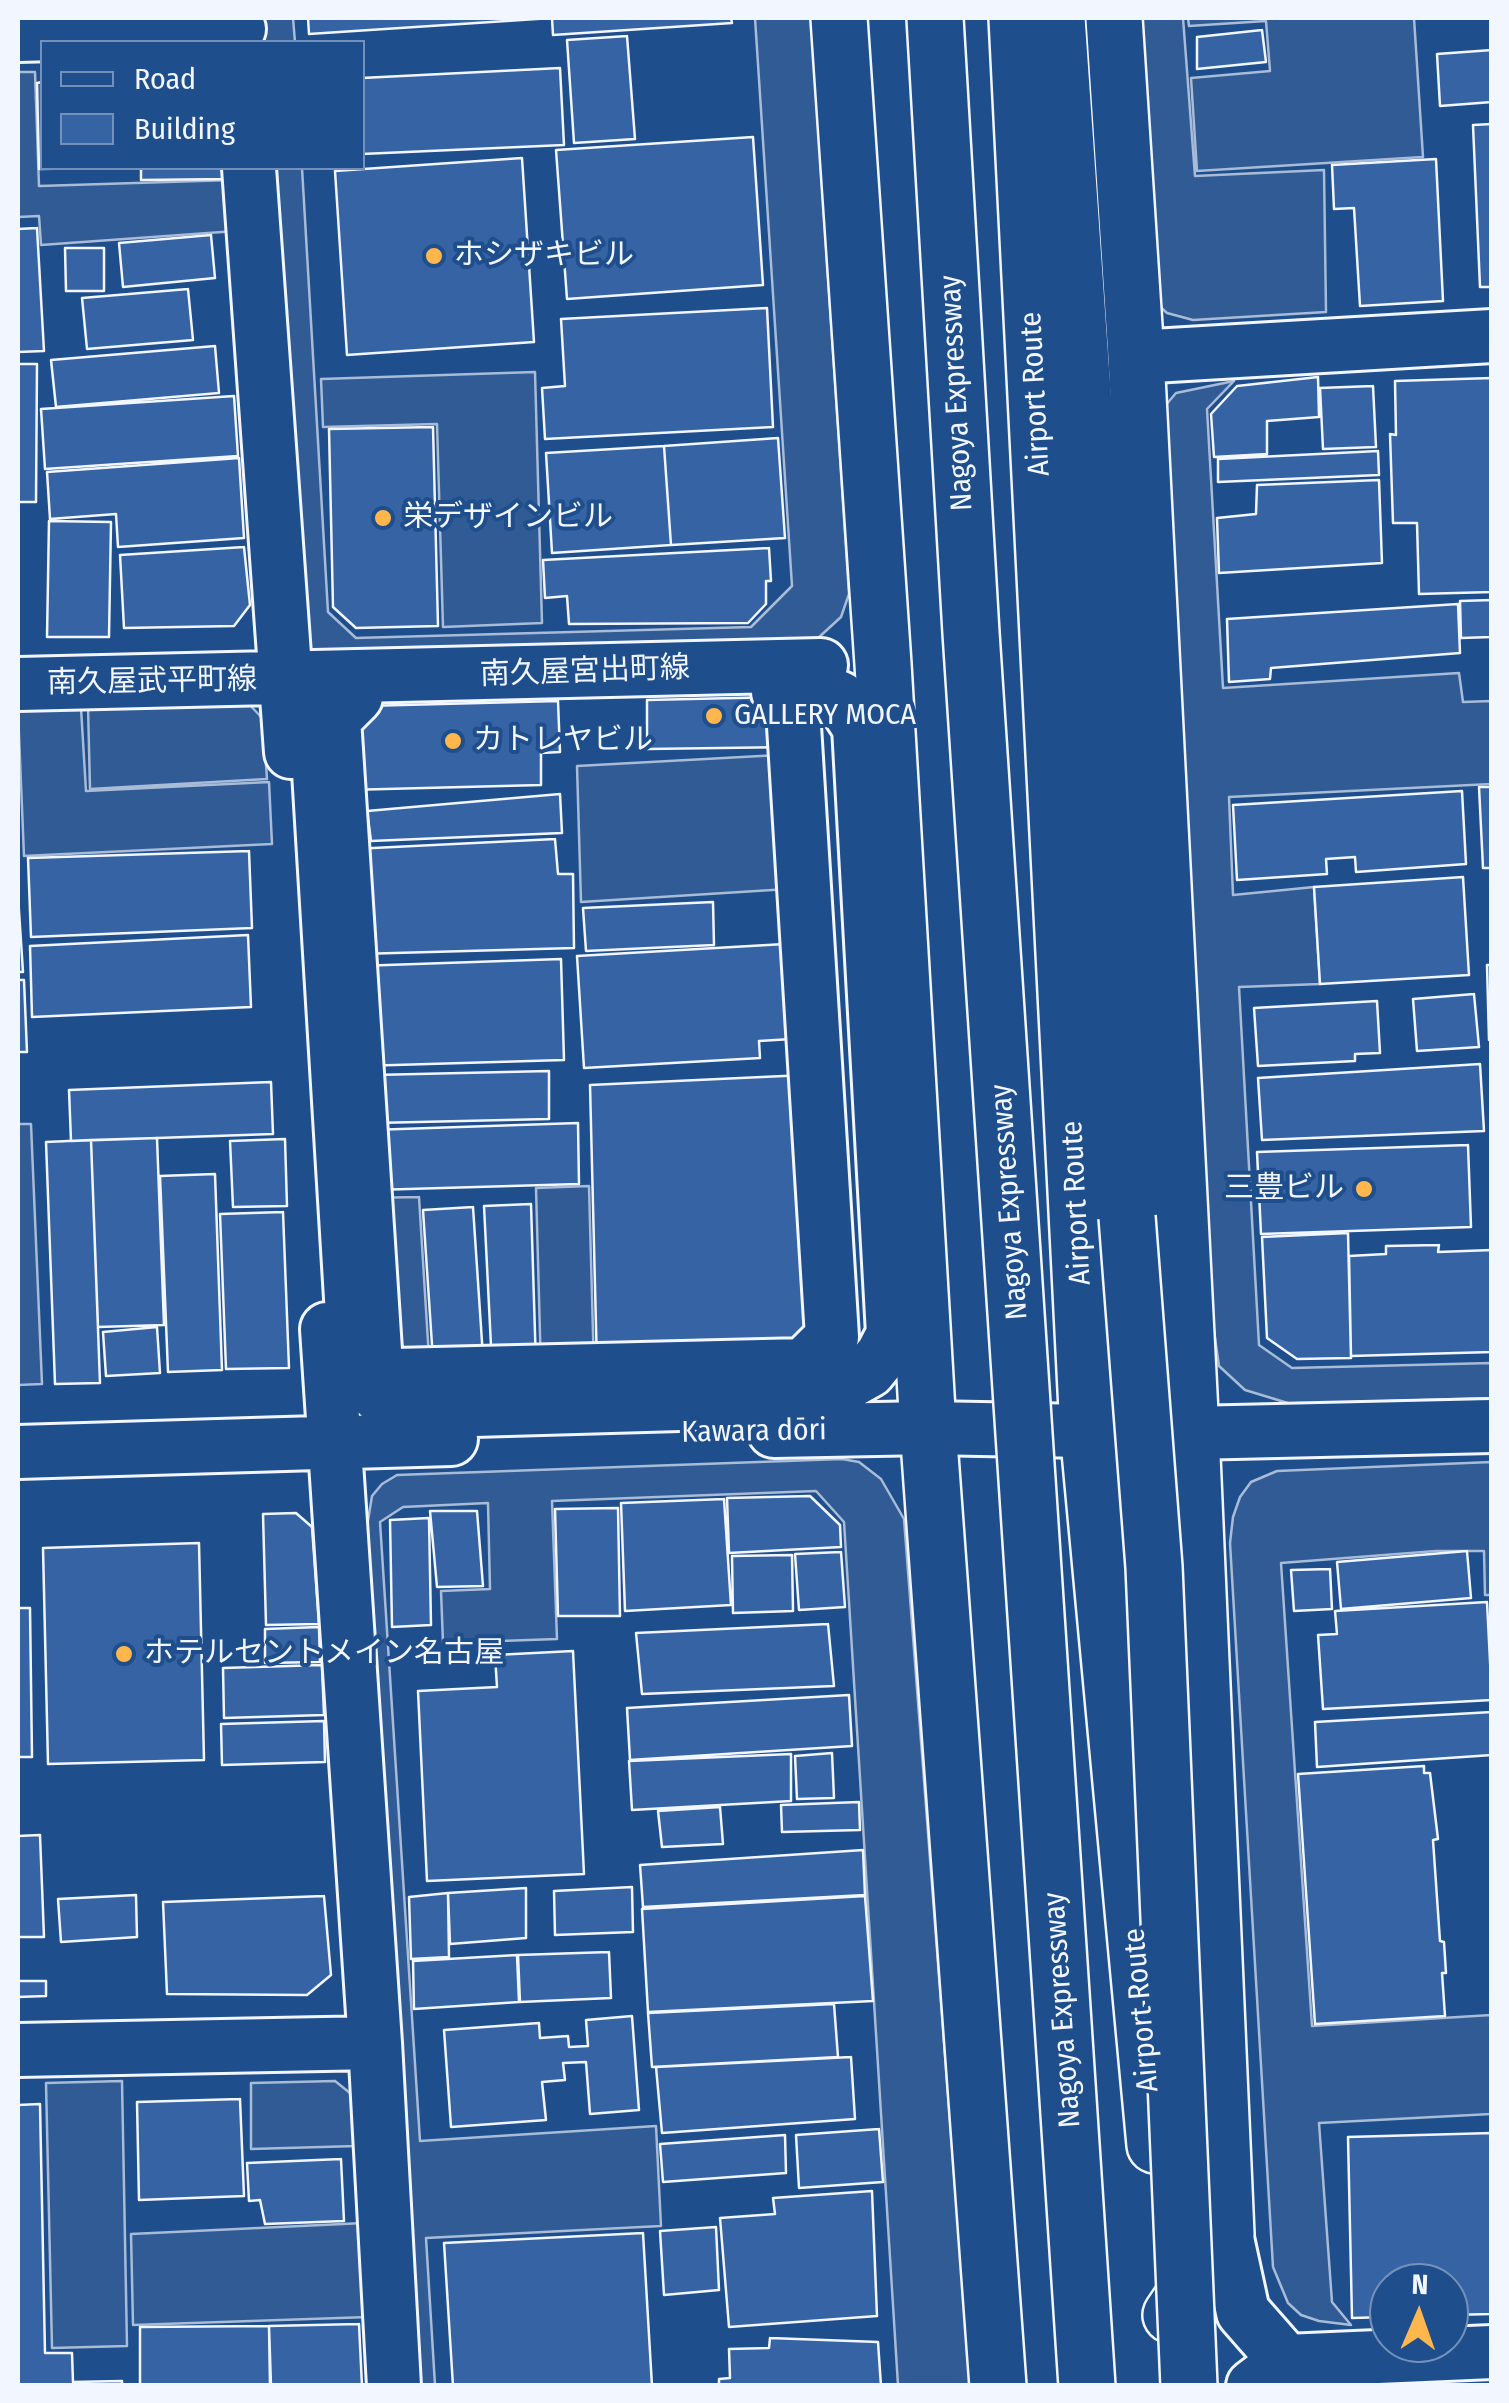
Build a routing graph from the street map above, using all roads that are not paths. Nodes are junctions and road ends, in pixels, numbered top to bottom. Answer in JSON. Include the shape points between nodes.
{"nodes":[{"id":1,"x":839,"y":18,"type":"edge"},
{"id":2,"x":935,"y":18,"type":"edge"},
{"id":3,"x":1018,"y":18,"type":"edge"},
{"id":4,"x":1057,"y":18,"type":"edge"},
{"id":5,"x":1114,"y":18,"type":"edge"},
{"id":6,"x":239,"y":30,"type":"edge"},
{"id":7,"x":18,"y":35,"type":"edge"},
{"id":8,"x":249,"y":170,"type":"edge"},
{"id":9,"x":1492,"y":336,"type":"edge"},
{"id":10,"x":1136,"y":356,"type":"junction"},
{"id":11,"x":883,"y":664,"type":"junction"},
{"id":12,"x":287,"y":680,"type":"junction"},
{"id":13,"x":18,"y":684,"type":"edge"},
{"id":14,"x":334,"y":720,"type":"joint"},
{"id":15,"x":1492,"y":1426,"type":"edge"},
{"id":16,"x":928,"y":1428,"type":"junction"},
{"id":17,"x":1088,"y":1430,"type":"junction"},
{"id":18,"x":1192,"y":1432,"type":"junction"},
{"id":19,"x":334,"y":1442,"type":"junction"},
{"id":20,"x":18,"y":1452,"type":"edge"},
{"id":21,"x":375,"y":2043,"type":"junction"},
{"id":22,"x":18,"y":2050,"type":"edge"},
{"id":23,"x":1226,"y":2234,"type":"junction"},
{"id":24,"x":1171,"y":2315,"type":"junction"},
{"id":25,"x":1492,"y":2352,"type":"edge"},
{"id":26,"x":1270,"y":2374,"type":"edge"},
{"id":27,"x":394,"y":2386,"type":"edge"},
{"id":28,"x":998,"y":2386,"type":"edge"},
{"id":29,"x":1087,"y":2386,"type":"edge"},
{"id":30,"x":1175,"y":2386,"type":"edge"},
{"id":31,"x":1190,"y":2386,"type":"edge"}],
"edges":[{"from":1,"to":11,"type":"main road"},
{"from":2,"to":29,"type":"main road","name":"Nagoya Expressway","bridge":true},
{"from":3,"to":17,"type":"main road","name":"Airport Route"},
{"from":4,"to":31,"type":"main road","bridge":true,"via":[[1098,620],[1126,1217],[1154,1567]]},
{"from":5,"to":10,"type":"main road"},
{"from":6,"to":7,"type":"street"},
{"from":8,"to":12,"type":"street"},
{"from":9,"to":10,"type":"street"},
{"from":10,"to":18,"type":"main road"},
{"from":11,"to":12,"type":"street","name":"南久屋宮出町線"},
{"from":11,"to":16,"type":"main road"},
{"from":12,"to":13,"type":"street","name":"南久屋武平町線"},
{"from":12,"to":19,"type":"street"},
{"from":14,"to":14,"type":"street","via":[[356,697],[324,697],[315,706],[355,1364],[373,1392],[404,1412],[817,1400],[870,1370],[893,1334],[859,727],[840,698],[822,690],[778,692],[793,710],[832,1337],[804,1365],[395,1375],[376,1366]]},
{"from":15,"to":18,"type":"street","name":"Kawara dōri"},
{"from":16,"to":17,"type":"street","name":"Kawara dōri"},
{"from":16,"to":19,"type":"street","name":"Kawara dōri"},
{"from":16,"to":28,"type":"main road"},
{"from":17,"to":18,"type":"street","name":"Kawara dōri"},
{"from":17,"to":24,"type":"main road","name":"Airport Route"},
{"from":18,"to":23,"type":"main road"},
{"from":19,"to":20,"type":"street","name":"Kawara dōri"},
{"from":19,"to":21,"type":"street"},
{"from":21,"to":22,"type":"street"},
{"from":21,"to":27,"type":"street"},
{"from":23,"to":24,"type":"main road"},
{"from":23,"to":26,"type":"street","via":[[1243,2312]]},
{"from":24,"to":30,"type":"main road","name":"Airport Route"},
{"from":25,"to":26,"type":"street"}]}
